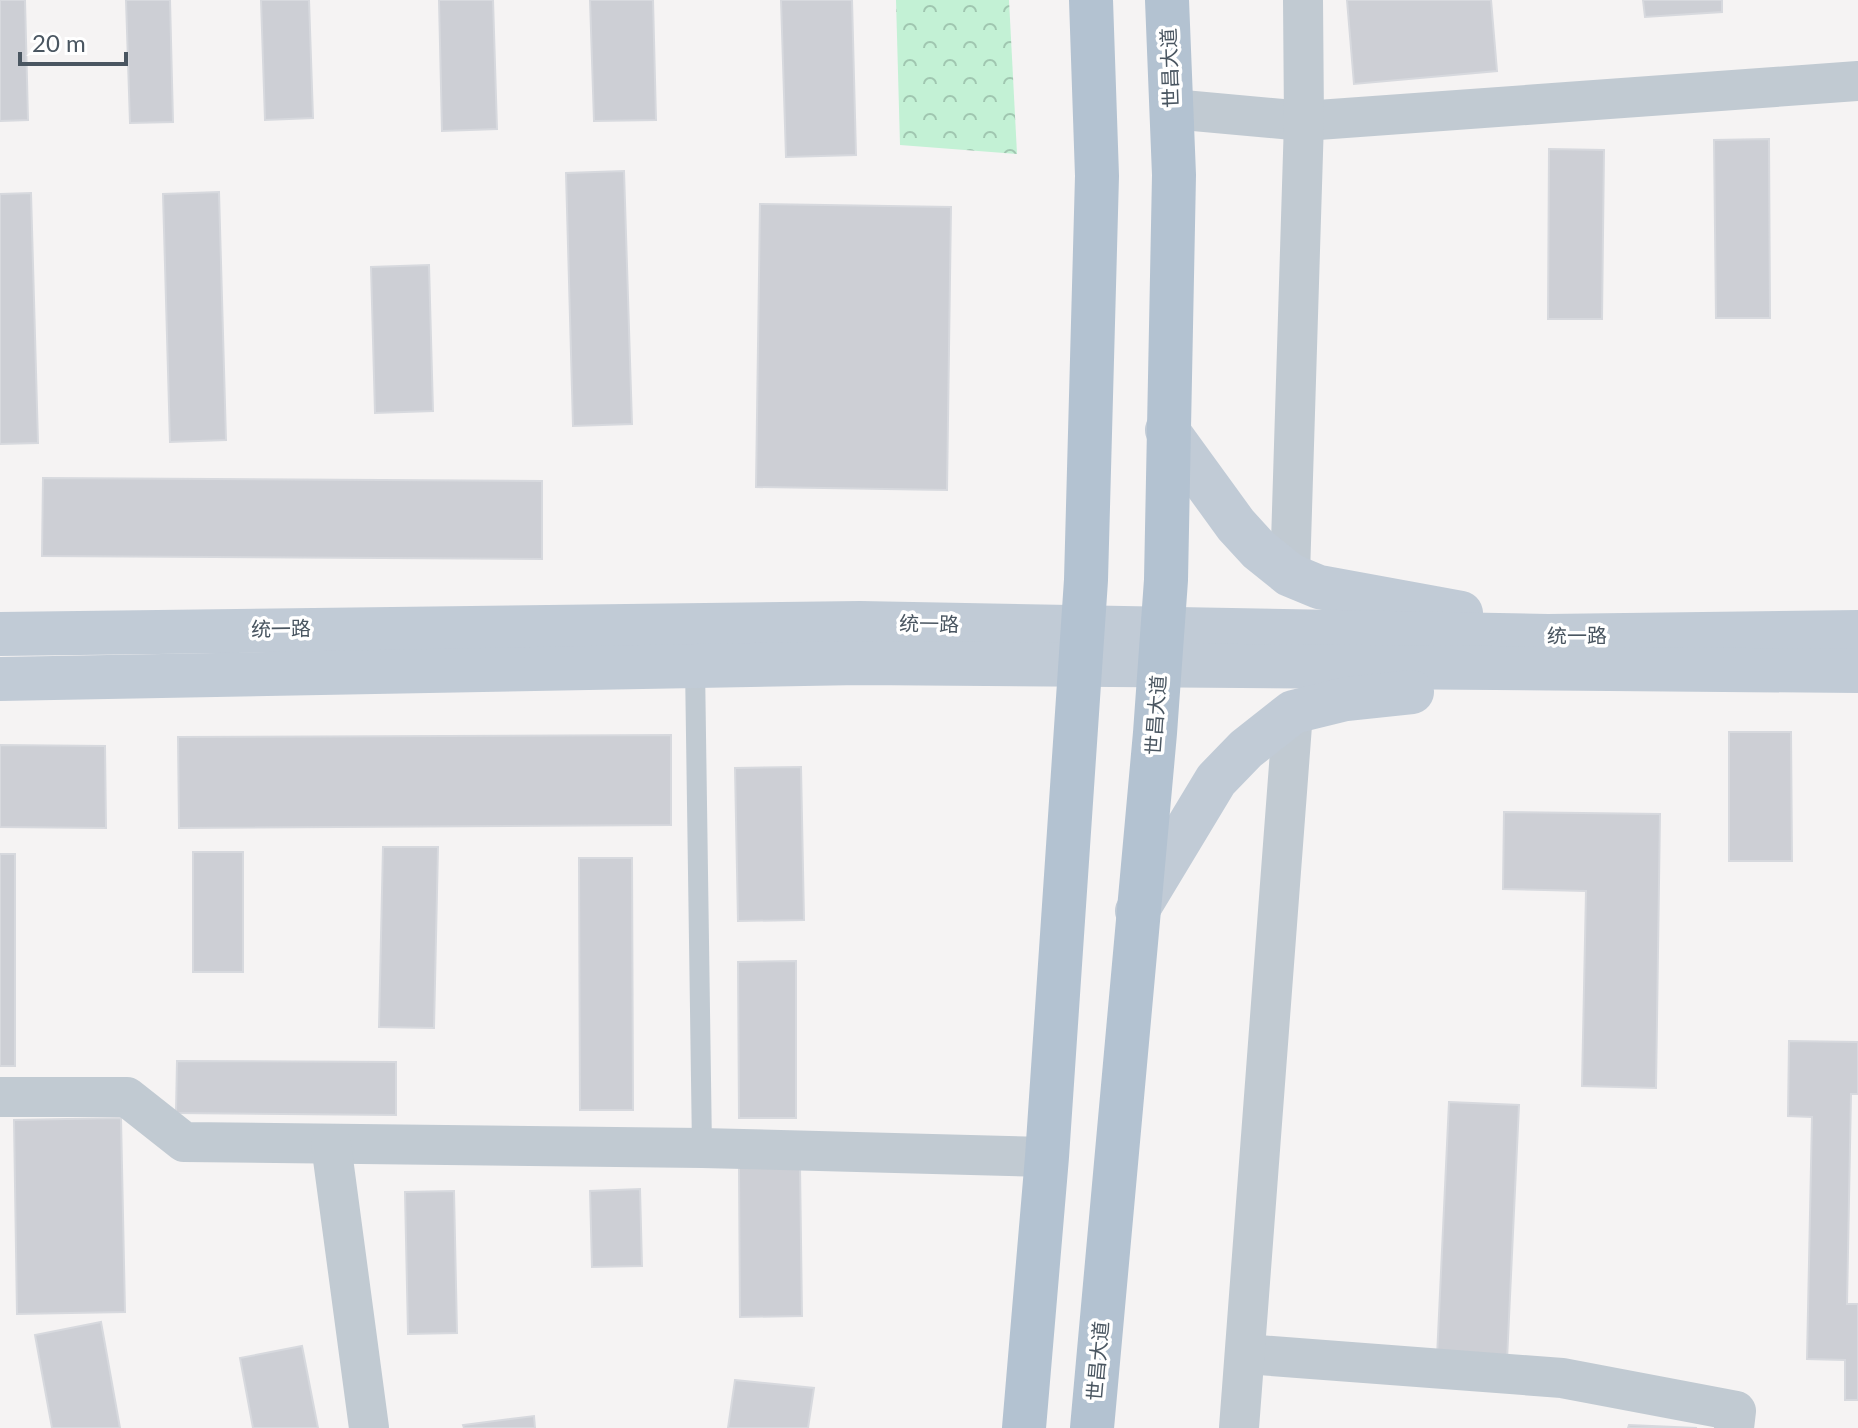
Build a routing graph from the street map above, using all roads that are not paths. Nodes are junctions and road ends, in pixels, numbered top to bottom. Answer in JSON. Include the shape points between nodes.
{"nodes":[{"id":1,"x":1091,"y":0,"type":"edge"},
{"id":2,"x":1167,"y":0,"type":"edge"},
{"id":3,"x":1303,"y":0,"type":"edge"},
{"id":4,"x":1858,"y":81,"type":"edge"},
{"id":5,"x":1172,"y":109,"type":"junction"},
{"id":6,"x":1304,"y":121,"type":"junction"},
{"id":7,"x":1167,"y":430,"type":"junction"},
{"id":8,"x":1290,"y":575,"type":"junction"},
{"id":9,"x":1858,"y":632,"type":"edge"},
{"id":10,"x":0,"y":634,"type":"edge"},
{"id":11,"x":1082,"y":646,"type":"junction"},
{"id":12,"x":1161,"y":648,"type":"junction"},
{"id":13,"x":1540,"y":652,"type":"junction"},
{"id":14,"x":695,"y":666,"type":"junction"},
{"id":15,"x":1858,"y":671,"type":"edge"},
{"id":16,"x":0,"y":679,"type":"edge"},
{"id":17,"x":1293,"y":712,"type":"junction"},
{"id":18,"x":1137,"y":911,"type":"junction"},
{"id":19,"x":0,"y":1097,"type":"edge"},
{"id":20,"x":331,"y":1144,"type":"junction"},
{"id":21,"x":702,"y":1148,"type":"junction"},
{"id":22,"x":1047,"y":1157,"type":"junction"},
{"id":23,"x":1245,"y":1354,"type":"junction"},
{"id":24,"x":369,"y":1428,"type":"edge"},
{"id":25,"x":1024,"y":1428,"type":"edge"},
{"id":26,"x":1092,"y":1428,"type":"edge"},
{"id":27,"x":1239,"y":1428,"type":"edge"},
{"id":28,"x":1734,"y":1428,"type":"edge"}],
"edges":[{"from":1,"to":11,"type":"main road","via":[[1097,191]]},
{"from":2,"to":5,"type":"main road","name":"世昌大道"},
{"from":3,"to":6,"type":"street"},
{"from":4,"to":6,"type":"street"},
{"from":5,"to":6,"type":"street"},
{"from":5,"to":7,"type":"main road","name":"世昌大道"},
{"from":6,"to":8,"type":"street"},
{"from":7,"to":8,"type":"main road","via":[[1236,525]]},
{"from":7,"to":12,"type":"main road","name":"世昌大道"},
{"from":8,"to":13,"type":"main road","via":[[1319,587],[1480,617]]},
{"from":9,"to":13,"type":"main road","name":"统一路"},
{"from":10,"to":11,"type":"main road","name":"统一路","via":[[860,623]]},
{"from":11,"to":12,"type":"main road","name":"统一路"},
{"from":11,"to":14,"type":"main road","name":"统一路","via":[[860,663]]},
{"from":11,"to":22,"type":"main road"},
{"from":12,"to":13,"type":"main road","name":"统一路"},
{"from":12,"to":18,"type":"main road","name":"世昌大道"},
{"from":13,"to":15,"type":"main road","name":"统一路"},
{"from":13,"to":17,"type":"main road","via":[[1476,685],[1346,699]]},
{"from":14,"to":16,"type":"main road","name":"统一路"},
{"from":14,"to":21,"type":"lane"},
{"from":17,"to":18,"type":"main road","via":[[1216,780]]},
{"from":17,"to":23,"type":"street"},
{"from":18,"to":26,"type":"main road","name":"世昌大道"},
{"from":19,"to":20,"type":"street","via":[[127,1097],[184,1142]]},
{"from":20,"to":21,"type":"street"},
{"from":20,"to":24,"type":"street"},
{"from":21,"to":22,"type":"street"},
{"from":22,"to":25,"type":"main road"},
{"from":23,"to":27,"type":"street"},
{"from":23,"to":28,"type":"street","via":[[1562,1378],[1736,1411]]}]}
